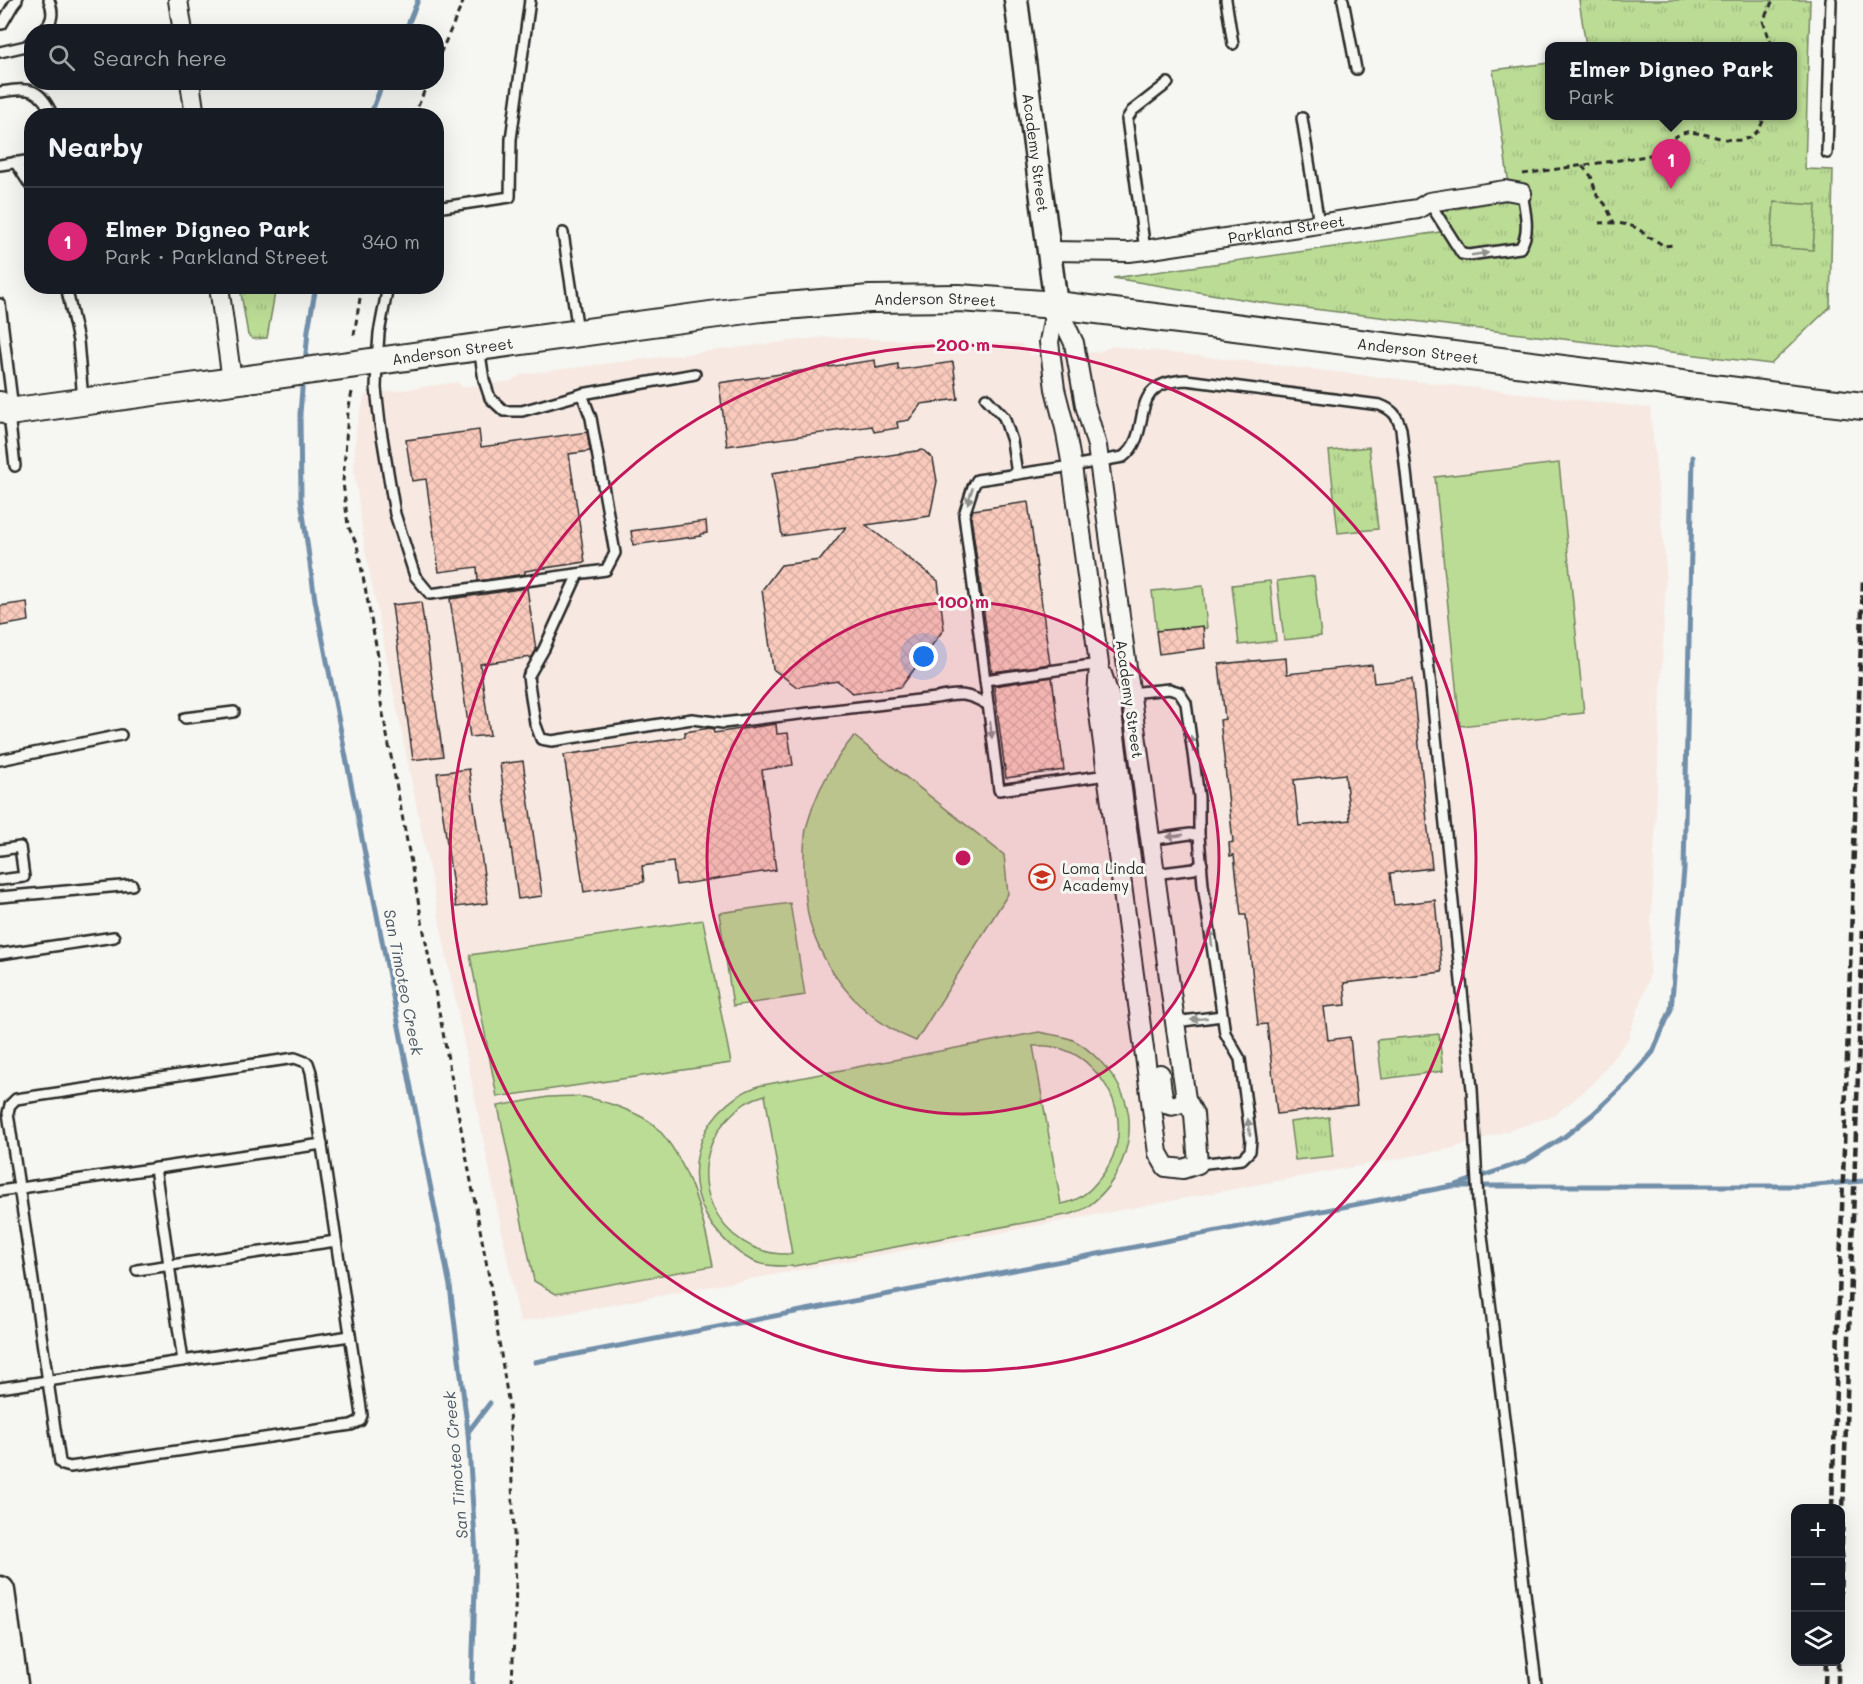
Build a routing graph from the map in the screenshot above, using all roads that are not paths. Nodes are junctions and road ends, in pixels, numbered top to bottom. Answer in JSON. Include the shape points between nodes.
{"nodes":[{"id":1,"x":49,"y":0,"type":"edge"},
{"id":2,"x":178,"y":0,"type":"edge"},
{"id":3,"x":530,"y":0,"type":"edge"},
{"id":4,"x":1016,"y":0,"type":"edge"},
{"id":5,"x":1226,"y":0,"type":"edge"},
{"id":6,"x":1343,"y":0,"type":"edge"},
{"id":7,"x":1831,"y":0,"type":"edge"},
{"id":8,"x":15,"y":2,"type":"edge"},
{"id":9,"x":0,"y":24,"type":"edge"},
{"id":10,"x":50,"y":24,"type":"edge"},
{"id":11,"x":182,"y":24,"type":"edge"},
{"id":12,"x":1233,"y":44,"type":"dead end"},
{"id":13,"x":24,"y":46,"type":"edge"},
{"id":14,"x":0,"y":52,"type":"edge"},
{"id":15,"x":1356,"y":69,"type":"dead end"},
{"id":16,"x":1168,"y":83,"type":"dead end"},
{"id":17,"x":24,"y":89,"type":"edge"},
{"id":18,"x":28,"y":90,"type":"edge"},
{"id":19,"x":191,"y":90,"type":"edge"},
{"id":20,"x":0,"y":92,"type":"edge"},
{"id":21,"x":49,"y":108,"type":"edge"},
{"id":22,"x":194,"y":108,"type":"edge"},
{"id":23,"x":1302,"y":118,"type":"dead end"},
{"id":24,"x":1827,"y":153,"type":"dead end"},
{"id":25,"x":24,"y":161,"type":"edge"},
{"id":26,"x":15,"y":162,"type":"junction"},
{"id":27,"x":0,"y":165,"type":"edge"},
{"id":28,"x":24,"y":176,"type":"edge"},
{"id":29,"x":1522,"y":194,"type":"joint"},
{"id":30,"x":1429,"y":202,"type":"junction"},
{"id":31,"x":444,"y":207,"type":"edge"},
{"id":32,"x":1318,"y":224,"type":"junction"},
{"id":33,"x":563,"y":233,"type":"dead end"},
{"id":34,"x":1145,"y":250,"type":"junction"},
{"id":35,"x":1048,"y":251,"type":"junction"},
{"id":36,"x":68,"y":294,"type":"edge"},
{"id":37,"x":220,"y":294,"type":"edge"},
{"id":38,"x":386,"y":294,"type":"edge"},
{"id":39,"x":0,"y":304,"type":"edge"},
{"id":40,"x":1056,"y":305,"type":"junction"},
{"id":41,"x":578,"y":333,"type":"junction"},
{"id":42,"x":479,"y":347,"type":"junction"},
{"id":43,"x":378,"y":362,"type":"junction"},
{"id":44,"x":695,"y":374,"type":"dead end"},
{"id":45,"x":232,"y":381,"type":"junction"},
{"id":46,"x":582,"y":394,"type":"junction"},
{"id":47,"x":986,"y":398,"type":"dead end"},
{"id":48,"x":84,"y":402,"type":"junction"},
{"id":49,"x":1863,"y":406,"type":"edge"},
{"id":50,"x":6,"y":415,"type":"edge"},
{"id":51,"x":1098,"y":462,"type":"junction"},
{"id":52,"x":15,"y":466,"type":"dead end"},
{"id":53,"x":1072,"y":466,"type":"junction"},
{"id":54,"x":1017,"y":474,"type":"junction"},
{"id":55,"x":578,"y":574,"type":"junction"},
{"id":56,"x":1099,"y":664,"type":"junction"},
{"id":57,"x":985,"y":680,"type":"junction"},
{"id":58,"x":1130,"y":693,"type":"junction"},
{"id":59,"x":988,"y":705,"type":"junction"},
{"id":60,"x":234,"y":712,"type":"dead end"},
{"id":61,"x":185,"y":718,"type":"dead end"},
{"id":62,"x":121,"y":735,"type":"dead end"},
{"id":63,"x":0,"y":760,"type":"edge"},
{"id":64,"x":1107,"y":775,"type":"junction"},
{"id":65,"x":1199,"y":836,"type":"junction"},
{"id":66,"x":1149,"y":840,"type":"junction"},
{"id":67,"x":0,"y":850,"type":"edge"},
{"id":68,"x":1202,"y":864,"type":"junction"},
{"id":69,"x":1154,"y":874,"type":"junction"},
{"id":70,"x":0,"y":880,"type":"edge"},
{"id":71,"x":132,"y":885,"type":"dead end"},
{"id":72,"x":0,"y":897,"type":"edge"},
{"id":73,"x":114,"y":937,"type":"dead end"},
{"id":74,"x":0,"y":954,"type":"edge"},
{"id":75,"x":1222,"y":1016,"type":"junction"},
{"id":76,"x":1175,"y":1022,"type":"junction"},
{"id":77,"x":1186,"y":1099,"type":"junction"},
{"id":78,"x":322,"y":1144,"type":"junction"},
{"id":79,"x":1198,"y":1164,"type":"junction"},
{"id":80,"x":155,"y":1168,"type":"junction"},
{"id":81,"x":19,"y":1188,"type":"junction"},
{"id":82,"x":0,"y":1191,"type":"edge"},
{"id":83,"x":336,"y":1240,"type":"junction"},
{"id":84,"x":169,"y":1265,"type":"junction"},
{"id":85,"x":137,"y":1270,"type":"dead end"},
{"id":86,"x":350,"y":1336,"type":"junction"},
{"id":87,"x":183,"y":1361,"type":"junction"},
{"id":88,"x":48,"y":1381,"type":"junction"},
{"id":89,"x":0,"y":1388,"type":"edge"},
{"id":90,"x":0,"y":1591,"type":"edge"},
{"id":91,"x":13,"y":1684,"type":"edge"},
{"id":92,"x":1536,"y":1684,"type":"edge"}],
"edges":[{"from":1,"to":10,"type":"lane","via":[[53,16]]},
{"from":2,"to":11,"type":"street"},
{"from":3,"to":31,"type":"lane","via":[[511,139],[510,197]]},
{"from":4,"to":35,"type":"street","name":"Academy Street"},
{"from":5,"to":12,"type":"lane"},
{"from":6,"to":15,"type":"lane"},
{"from":7,"to":24,"type":"lane"},
{"from":8,"to":9,"type":"lane"},
{"from":13,"to":14,"type":"lane"},
{"from":16,"to":34,"type":"lane","via":[[1127,119]]},
{"from":17,"to":20,"type":"lane"},
{"from":18,"to":21,"type":"lane","via":[[42,96]]},
{"from":19,"to":22,"type":"street"},
{"from":23,"to":32,"type":"lane"},
{"from":25,"to":26,"type":"lane"},
{"from":26,"to":27,"type":"lane"},
{"from":26,"to":28,"type":"lane"},
{"from":29,"to":30,"type":"street","name":"Parkland Street","via":[[1505,190]]},
{"from":30,"to":29,"type":"lane","one_way":true,"via":[[1462,254],[1468,255],[1520,248],[1526,240]]},
{"from":30,"to":32,"type":"street","name":"Parkland Street","via":[[1418,209]]},
{"from":32,"to":34,"type":"street","name":"Parkland Street"},
{"from":33,"to":41,"type":"lane"},
{"from":34,"to":35,"type":"street","name":"Parkland Street"},
{"from":35,"to":40,"type":"street","name":"Academy Street"},
{"from":36,"to":48,"type":"lane","via":[[78,341]]},
{"from":37,"to":45,"type":"street"},
{"from":38,"to":43,"type":"lane"},
{"from":39,"to":50,"type":"lane"},
{"from":40,"to":41,"type":"main road","name":"Anderson Street","via":[[959,298],[870,299],[761,308]]},
{"from":40,"to":49,"type":"main road","name":"Anderson Street"},
{"from":40,"to":51,"type":"street","name":"Academy Street","via":[[1074,343]]},
{"from":40,"to":53,"type":"street","name":"Academy Street","via":[[1049,342]]},
{"from":41,"to":42,"type":"main road","name":"Anderson Street"},
{"from":42,"to":43,"type":"main road","name":"Anderson Street"},
{"from":42,"to":46,"type":"lane","via":[[490,398],[504,411],[522,411]]},
{"from":43,"to":45,"type":"main road","name":"Anderson Street"},
{"from":43,"to":55,"type":"lane","via":[[380,424],[395,514],[415,576],[430,594]]},
{"from":44,"to":46,"type":"lane"},
{"from":45,"to":48,"type":"main road","name":"Anderson Street"},
{"from":46,"to":55,"type":"lane","via":[[591,418],[615,554],[606,570]]},
{"from":47,"to":54,"type":"lane","via":[[1004,417]]},
{"from":48,"to":50,"type":"main road","name":"Anderson Street"},
{"from":50,"to":52,"type":"lane"},
{"from":51,"to":53,"type":"lane"},
{"from":51,"to":58,"type":"street","name":"Academy Street"},
{"from":51,"to":92,"type":"lane","via":[[1128,452],[1134,444],[1146,400],[1155,388],[1170,381],[1380,405],[1397,415],[1431,687],[1472,1089],[1478,1202]]},
{"from":53,"to":54,"type":"lane"},
{"from":53,"to":56,"type":"street","name":"Academy Street"},
{"from":54,"to":57,"type":"lane","one_way":true,"via":[[977,480],[964,515]]},
{"from":55,"to":59,"type":"lane","via":[[528,677],[534,723],[541,739],[552,741],[692,719],[723,723],[957,694],[974,696]]},
{"from":56,"to":57,"type":"lane"},
{"from":56,"to":64,"type":"street","name":"Academy Street","via":[[1097,699]]},
{"from":56,"to":77,"type":"street","name":"Academy Street","via":[[1110,698],[1163,1098],[1172,1106]]},
{"from":57,"to":59,"type":"lane"},
{"from":65,"to":58,"type":"lane","one_way":true,"via":[[1199,797],[1186,703],[1179,692],[1169,689]]},
{"from":58,"to":66,"type":"street","name":"Academy Street"},
{"from":59,"to":64,"type":"lane","one_way":true,"via":[[999,790]]},
{"from":60,"to":61,"type":"lane"},
{"from":62,"to":63,"type":"lane"},
{"from":64,"to":79,"type":"street","name":"Academy Street","via":[[1158,1152],[1166,1167],[1183,1169]]},
{"from":65,"to":66,"type":"lane","one_way":true},
{"from":65,"to":68,"type":"lane"},
{"from":66,"to":69,"type":"street","name":"Academy Street"},
{"from":67,"to":70,"type":"lane","via":[[20,847],[24,877]]},
{"from":68,"to":69,"type":"lane","via":[[1194,869]]},
{"from":75,"to":68,"type":"lane","one_way":true},
{"from":69,"to":76,"type":"street","name":"Academy Street"},
{"from":71,"to":72,"type":"lane"},
{"from":73,"to":74,"type":"lane"},
{"from":75,"to":76,"type":"lane","one_way":true},
{"from":79,"to":75,"type":"lane","one_way":true,"via":[[1242,1159],[1250,1150],[1240,1059],[1225,1033]]},
{"from":76,"to":77,"type":"street","name":"Academy Street"},
{"from":77,"to":79,"type":"street","name":"Academy Street","via":[[1194,1114]]},
{"from":78,"to":80,"type":"lane"},
{"from":78,"to":81,"type":"lane","via":[[308,1063],[295,1058],[260,1063],[16,1099],[8,1113]]},
{"from":78,"to":83,"type":"lane"},
{"from":80,"to":81,"type":"lane"},
{"from":80,"to":84,"type":"lane"},
{"from":81,"to":82,"type":"lane"},
{"from":81,"to":88,"type":"lane"},
{"from":83,"to":84,"type":"lane"},
{"from":83,"to":86,"type":"lane"},
{"from":84,"to":85,"type":"lane"},
{"from":84,"to":87,"type":"lane"},
{"from":86,"to":87,"type":"lane"},
{"from":86,"to":88,"type":"lane","via":[[360,1421],[293,1434],[70,1467],[60,1462]]},
{"from":87,"to":88,"type":"lane"},
{"from":88,"to":89,"type":"lane"},
{"from":90,"to":91,"type":"main road"}]}
